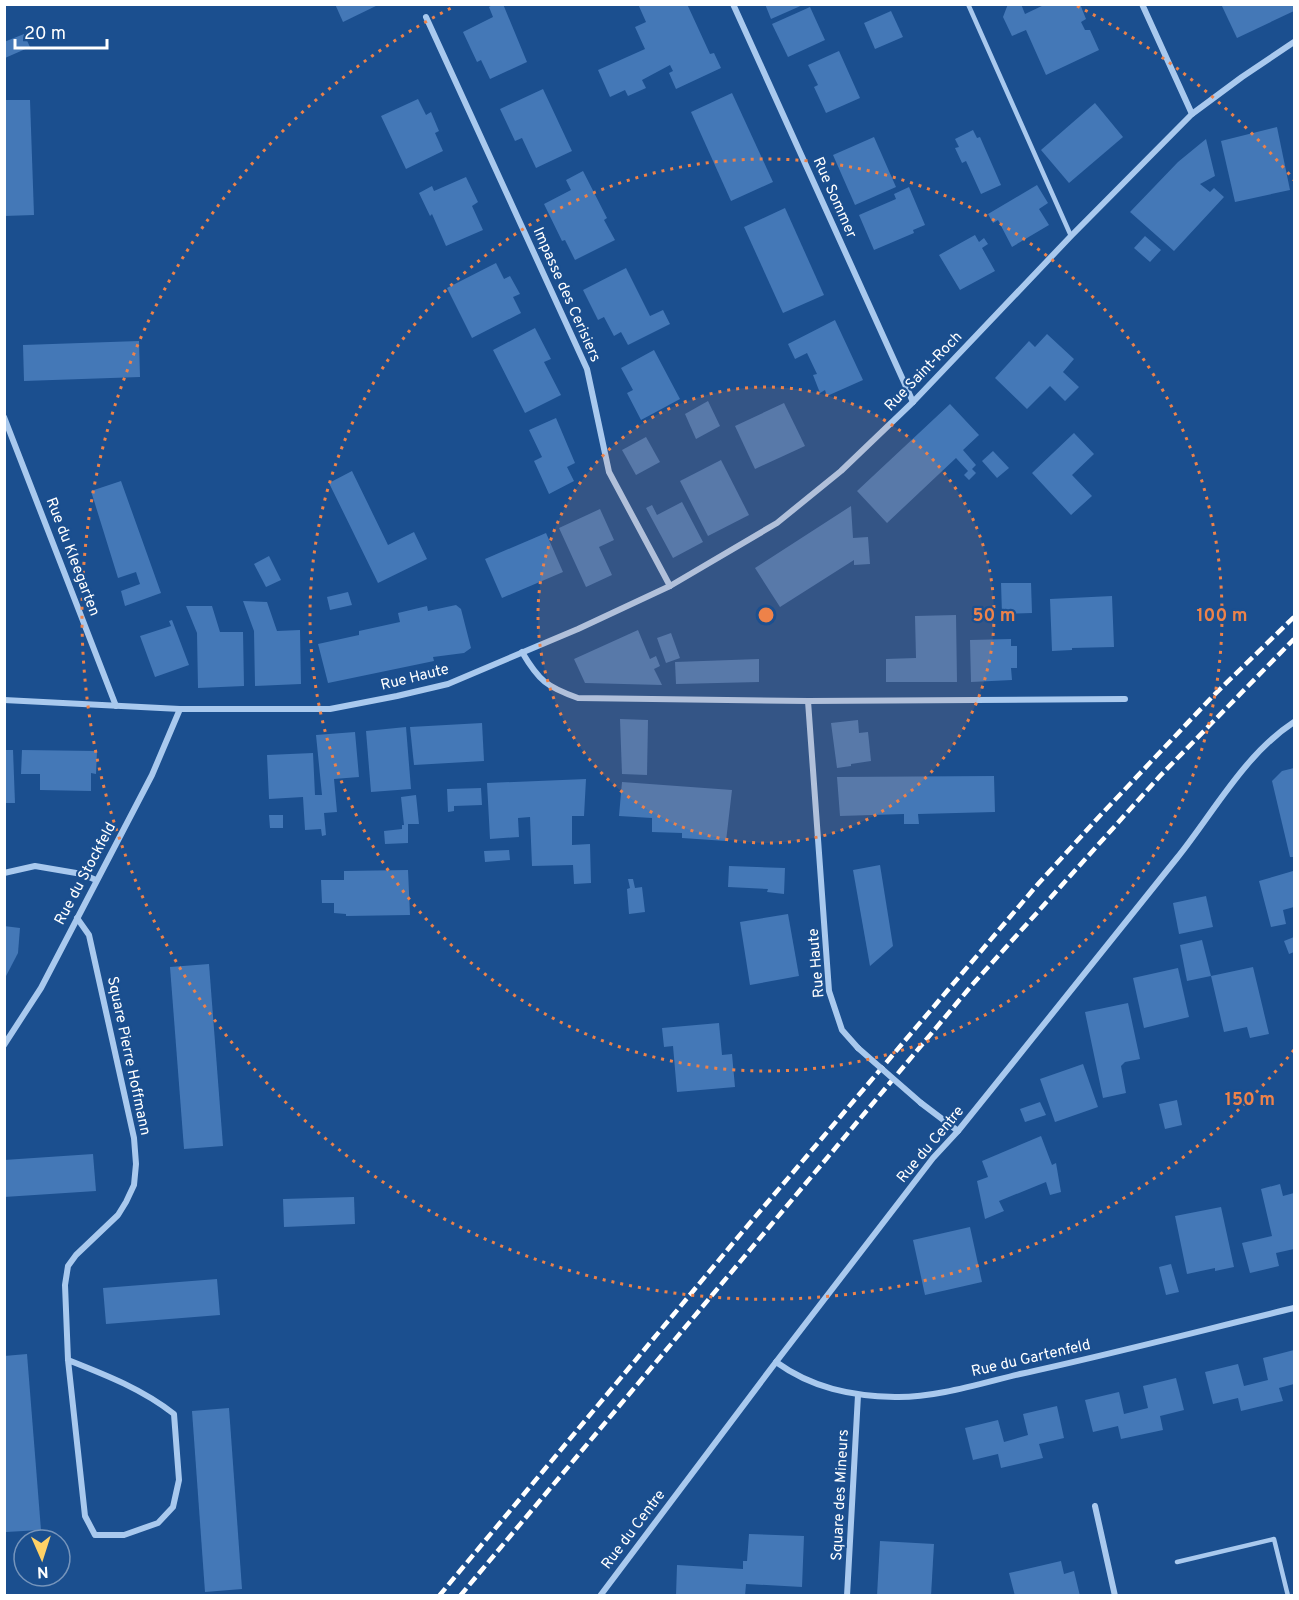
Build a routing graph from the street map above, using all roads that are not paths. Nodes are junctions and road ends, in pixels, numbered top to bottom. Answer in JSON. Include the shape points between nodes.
{"nodes":[{"id":1,"x":733,"y":4,"type":"edge"},
{"id":2,"x":968,"y":4,"type":"edge"},
{"id":3,"x":1142,"y":4,"type":"edge"},
{"id":4,"x":426,"y":17,"type":"dead end"},
{"id":5,"x":1294,"y":42,"type":"edge"},
{"id":6,"x":1192,"y":114,"type":"junction"},
{"id":7,"x":1071,"y":236,"type":"junction"},
{"id":8,"x":913,"y":402,"type":"junction"},
{"id":9,"x":4,"y":417,"type":"edge"},
{"id":10,"x":670,"y":586,"type":"junction"},
{"id":11,"x":522,"y":652,"type":"junction"},
{"id":12,"x":1125,"y":699,"type":"dead end"},
{"id":13,"x":4,"y":700,"type":"edge"},
{"id":14,"x":808,"y":701,"type":"junction"},
{"id":15,"x":116,"y":706,"type":"junction"},
{"id":16,"x":180,"y":709,"type":"junction"},
{"id":17,"x":1294,"y":722,"type":"edge"},
{"id":18,"x":4,"y":873,"type":"edge"},
{"id":19,"x":96,"y":880,"type":"junction"},
{"id":20,"x":77,"y":918,"type":"junction"},
{"id":21,"x":4,"y":1046,"type":"edge"},
{"id":22,"x":958,"y":1131,"type":"junction"},
{"id":23,"x":1294,"y":1308,"type":"edge"},
{"id":24,"x":68,"y":1360,"type":"junction"},
{"id":25,"x":776,"y":1362,"type":"junction"},
{"id":26,"x":858,"y":1395,"type":"junction"},
{"id":27,"x":1095,"y":1506,"type":"dead end"},
{"id":28,"x":1177,"y":1562,"type":"dead end"},
{"id":29,"x":600,"y":1596,"type":"edge"},
{"id":30,"x":848,"y":1596,"type":"edge"},
{"id":31,"x":1114,"y":1596,"type":"edge"},
{"id":32,"x":1288,"y":1596,"type":"edge"}],
"edges":[{"from":1,"to":8,"type":"street","name":"Rue Sommer"},
{"from":2,"to":7,"type":"lane"},
{"from":3,"to":6,"type":"street"},
{"from":4,"to":10,"type":"street","name":"Impasse des Cerisiers","via":[[587,369],[609,472]]},
{"from":5,"to":6,"type":"street","name":"Rue Saint-Roch"},
{"from":6,"to":7,"type":"street","name":"Rue Saint-Roch"},
{"from":7,"to":8,"type":"street","name":"Rue Saint-Roch"},
{"from":8,"to":10,"type":"street","name":"Rue Saint-Roch","via":[[841,471],[777,523]]},
{"from":9,"to":15,"type":"street","name":"Rue du Kleegarten"},
{"from":10,"to":11,"type":"street","name":"Rue Saint-Roch"},
{"from":11,"to":14,"type":"street","via":[[551,689],[578,698]]},
{"from":11,"to":16,"type":"street","name":"Rue Haute","via":[[448,684],[330,709]]},
{"from":12,"to":14,"type":"street"},
{"from":13,"to":15,"type":"street","name":"Rue Haute"},
{"from":14,"to":22,"type":"street","name":"Rue Haute","bridge":true,"via":[[830,991],[842,1030],[921,1103]]},
{"from":15,"to":16,"type":"street","name":"Rue Haute"},
{"from":16,"to":19,"type":"street","name":"Rue du Stockfeld","via":[[152,775]]},
{"from":17,"to":22,"type":"street","name":"Rue du Centre","via":[[1251,760]]},
{"from":18,"to":19,"type":"street","via":[[35,866]]},
{"from":19,"to":20,"type":"street","name":"Rue du Stockfeld"},
{"from":20,"to":21,"type":"street","name":"Rue du Stockfeld","via":[[41,988]]},
{"from":20,"to":24,"type":"street","name":"Square Pierre Hoffmann","via":[[89,935],[134,1138],[136,1164],[134,1185],[118,1215],[68,1266]]},
{"from":22,"to":25,"type":"street","name":"Rue du Centre"},
{"from":23,"to":26,"type":"street","name":"Rue du Gartenfeld","via":[[957,1388],[898,1397]]},
{"from":24,"to":24,"type":"street","name":"Square Pierre Hoffmann","via":[[85,1516],[95,1535],[124,1535],[158,1523],[173,1507],[179,1480],[174,1414],[124,1382]]},
{"from":25,"to":26,"type":"street","name":"Rue du Gartenfeld","via":[[813,1383]]},
{"from":25,"to":29,"type":"street","name":"Rue du Centre"},
{"from":26,"to":30,"type":"street","name":"Square des Mineurs"},
{"from":27,"to":31,"type":"street"},
{"from":28,"to":32,"type":"lane","via":[[1274,1539]]}]}
